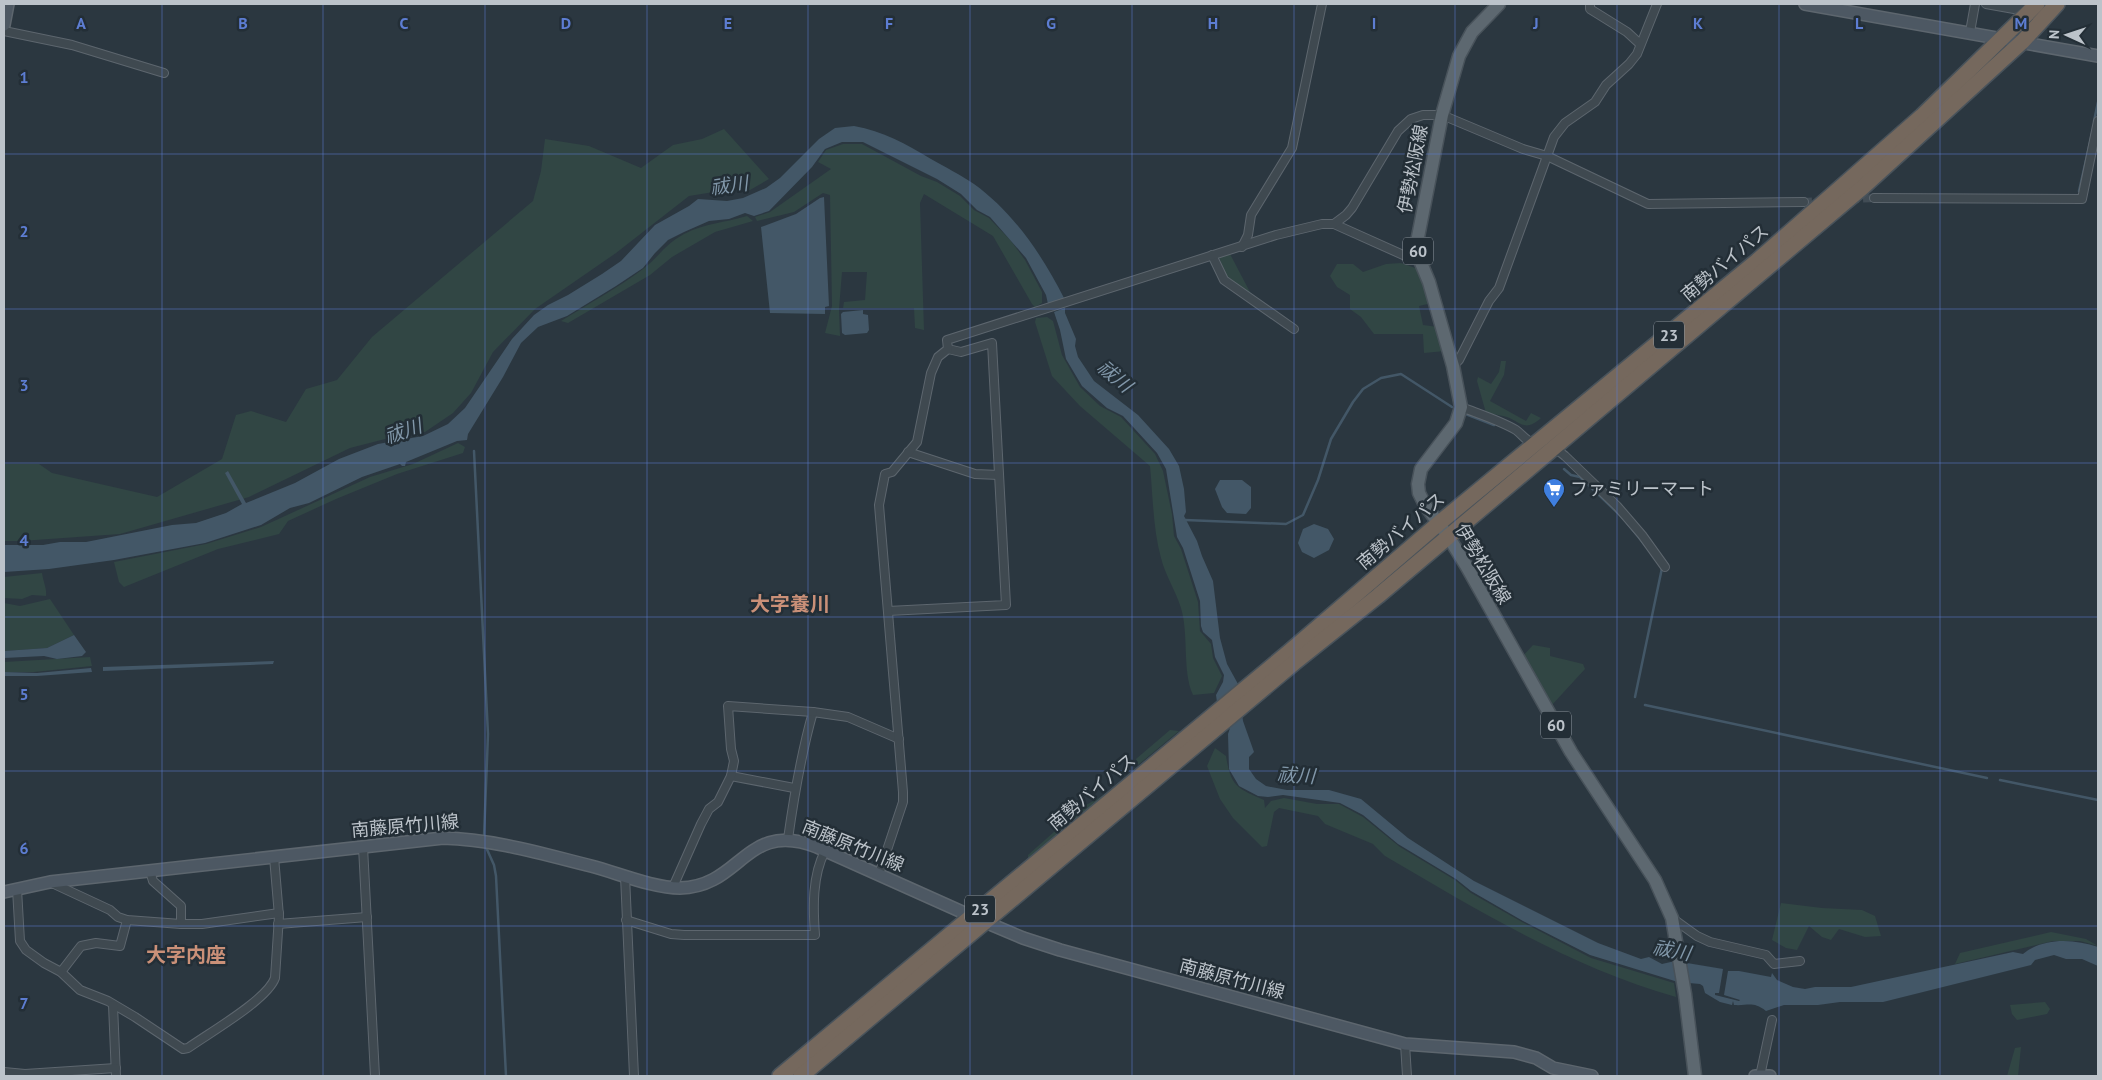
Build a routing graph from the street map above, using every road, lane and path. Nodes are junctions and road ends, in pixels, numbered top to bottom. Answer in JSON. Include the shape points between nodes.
{"nodes":[{"id":1,"x":8,"y":4,"type":"edge"},
{"id":2,"x":1322,"y":4,"type":"edge"},
{"id":3,"x":1499,"y":4,"type":"edge"},
{"id":4,"x":1582,"y":4,"type":"edge"},
{"id":5,"x":1657,"y":4,"type":"edge"},
{"id":6,"x":1806,"y":4,"type":"edge"},
{"id":7,"x":1975,"y":4,"type":"edge"},
{"id":8,"x":1986,"y":4,"type":"edge"},
{"id":9,"x":2020,"y":4,"type":"edge"},
{"id":10,"x":2038,"y":4,"type":"edge"},
{"id":11,"x":2057,"y":4,"type":"edge"},
{"id":12,"x":1590,"y":6,"type":"edge"},
{"id":13,"x":1825,"y":6,"type":"edge"},
{"id":14,"x":4,"y":25,"type":"edge"},
{"id":15,"x":4,"y":31,"type":"edge"},
{"id":16,"x":1970,"y":32,"type":"junction"},
{"id":17,"x":2003,"y":37,"type":"junction"},
{"id":18,"x":2023,"y":41,"type":"junction"},
{"id":19,"x":1640,"y":44,"type":"junction"},
{"id":20,"x":2098,"y":56,"type":"edge"},
{"id":21,"x":164,"y":73,"type":"dead end"},
{"id":22,"x":1442,"y":115,"type":"junction"},
{"id":23,"x":2098,"y":121,"type":"edge"},
{"id":24,"x":2096,"y":143,"type":"edge"},
{"id":25,"x":1547,"y":156,"type":"junction"},
{"id":26,"x":1874,"y":198,"type":"tunnel mouth"},
{"id":27,"x":1804,"y":202,"type":"tunnel mouth"},
{"id":28,"x":1334,"y":224,"type":"junction"},
{"id":29,"x":1242,"y":247,"type":"junction"},
{"id":30,"x":1212,"y":255,"type":"junction"},
{"id":31,"x":1421,"y":263,"type":"junction"},
{"id":32,"x":1294,"y":329,"type":"dead end"},
{"id":33,"x":948,"y":348,"type":"junction"},
{"id":34,"x":1453,"y":366,"type":"junction"},
{"id":35,"x":1461,"y":408,"type":"junction"},
{"id":36,"x":1536,"y":443,"type":"junction"},
{"id":37,"x":1551,"y":450,"type":"junction"},
{"id":38,"x":908,"y":452,"type":"junction"},
{"id":39,"x":999,"y":475,"type":"junction"},
{"id":40,"x":1438,"y":524,"type":"junction"},
{"id":41,"x":1448,"y":536,"type":"junction"},
{"id":42,"x":1665,"y":567,"type":"dead end"},
{"id":43,"x":888,"y":611,"type":"junction"},
{"id":44,"x":1291,"y":657,"type":"junction"},
{"id":45,"x":813,"y":712,"type":"junction"},
{"id":46,"x":899,"y":739,"type":"junction"},
{"id":47,"x":1184,"y":747,"type":"junction"},
{"id":48,"x":731,"y":776,"type":"junction"},
{"id":49,"x":794,"y":788,"type":"junction"},
{"id":50,"x":788,"y":839,"type":"junction"},
{"id":51,"x":364,"y":847,"type":"junction"},
{"id":52,"x":825,"y":851,"type":"junction"},
{"id":53,"x":274,"y":857,"type":"junction"},
{"id":54,"x":150,"y":872,"type":"junction"},
{"id":55,"x":879,"y":874,"type":"junction"},
{"id":56,"x":625,"y":876,"type":"junction"},
{"id":57,"x":50,"y":882,"type":"junction"},
{"id":58,"x":673,"y":887,"type":"junction"},
{"id":59,"x":17,"y":889,"type":"junction"},
{"id":60,"x":4,"y":892,"type":"edge"},
{"id":61,"x":279,"y":913,"type":"junction"},
{"id":62,"x":368,"y":916,"type":"junction"},
{"id":63,"x":971,"y":916,"type":"junction"},
{"id":64,"x":1672,"y":918,"type":"junction"},
{"id":65,"x":127,"y":920,"type":"junction"},
{"id":66,"x":626,"y":920,"type":"junction"},
{"id":67,"x":987,"y":922,"type":"junction"},
{"id":68,"x":181,"y":924,"type":"junction"},
{"id":69,"x":278,"y":924,"type":"junction"},
{"id":70,"x":1800,"y":961,"type":"dead end"},
{"id":71,"x":62,"y":972,"type":"junction"},
{"id":72,"x":113,"y":1005,"type":"junction"},
{"id":73,"x":1772,"y":1020,"type":"dead end"},
{"id":74,"x":1405,"y":1044,"type":"junction"},
{"id":75,"x":4,"y":1072,"type":"edge"},
{"id":76,"x":116,"y":1072,"type":"edge"},
{"id":77,"x":62,"y":1074,"type":"edge"},
{"id":78,"x":375,"y":1076,"type":"edge"},
{"id":79,"x":634,"y":1076,"type":"edge"},
{"id":80,"x":780,"y":1076,"type":"edge"},
{"id":81,"x":801,"y":1076,"type":"edge"},
{"id":82,"x":1407,"y":1076,"type":"edge"},
{"id":83,"x":1592,"y":1076,"type":"edge"},
{"id":84,"x":1695,"y":1076,"type":"edge"},
{"id":85,"x":1761,"y":1076,"type":"edge"}],
"edges":[{"from":1,"to":14,"type":"main road"},
{"from":2,"to":29,"type":"street","via":[[1292,148],[1251,215],[1248,235]]},
{"from":3,"to":22,"type":"main road","name":"伊勢松阪線","number":"60","via":[[1481,20],[1465,42]]},
{"from":4,"to":12,"type":"street"},
{"from":5,"to":19,"type":"street"},
{"from":6,"to":13,"type":"main road"},
{"from":7,"to":16,"type":"street"},
{"from":8,"to":9,"type":"street","via":[[2014,9]]},
{"from":10,"to":17,"type":"highway","name":"南勢バイパス","number":"23"},
{"from":11,"to":18,"type":"highway","name":"南勢バイパス","number":"23"},
{"from":12,"to":19,"type":"street"},
{"from":13,"to":16,"type":"main road"},
{"from":15,"to":21,"type":"street","via":[[72,46]]},
{"from":16,"to":17,"type":"main road"},
{"from":17,"to":18,"type":"main road"},
{"from":17,"to":36,"type":"highway","name":"南勢バイパス","number":"23","via":[[1922,116],[1837,191],[1666,338]]},
{"from":18,"to":20,"type":"main road"},
{"from":18,"to":37,"type":"highway","name":"南勢バイパス","number":"23","via":[[1863,187]]},
{"from":19,"to":25,"type":"street","via":[[1629,64],[1606,85],[1595,102],[1565,123],[1554,137]]},
{"from":22,"to":25,"type":"street"},
{"from":22,"to":28,"type":"street","via":[[1415,117],[1398,132],[1352,208]]},
{"from":22,"to":31,"type":"main road","name":"伊勢松阪線","number":"60","via":[[1417,242]]},
{"from":23,"to":24,"type":"street"},
{"from":24,"to":26,"type":"street","via":[[2082,199]]},
{"from":25,"to":27,"type":"street","via":[[1648,204]]},
{"from":25,"to":34,"type":"street","via":[[1498,288]]},
{"from":28,"to":29,"type":"street","via":[[1276,234]]},
{"from":28,"to":31,"type":"street"},
{"from":29,"to":30,"type":"street"},
{"from":30,"to":32,"type":"street","via":[[1224,280]]},
{"from":30,"to":33,"type":"street","via":[[947,340]]},
{"from":31,"to":34,"type":"main road","name":"伊勢松阪線","number":"60"},
{"from":33,"to":38,"type":"street","via":[[938,357],[931,373],[917,442]]},
{"from":33,"to":39,"type":"street","via":[[961,352],[992,343]]},
{"from":34,"to":35,"type":"main road","name":"伊勢松阪線","number":"60"},
{"from":35,"to":36,"type":"street","via":[[1502,423],[1529,442]]},
{"from":35,"to":40,"type":"main road","name":"伊勢松阪線","number":"60","via":[[1456,423],[1421,469],[1419,477],[1421,498]]},
{"from":36,"to":40,"type":"highway","name":"南勢バイパス","number":"23"},
{"from":37,"to":41,"type":"highway","name":"南勢バイパス","number":"23"},
{"from":37,"to":42,"type":"street","via":[[1565,456],[1617,506]]},
{"from":38,"to":39,"type":"street","via":[[974,474]]},
{"from":38,"to":43,"type":"street","via":[[892,472],[885,474],[880,493]]},
{"from":39,"to":43,"type":"street","via":[[1006,605]]},
{"from":40,"to":41,"type":"main road","name":"伊勢松阪線","number":"60"},
{"from":40,"to":44,"type":"highway","name":"南勢バイパス","number":"23"},
{"from":41,"to":44,"type":"highway","name":"南勢バイパス","number":"23"},
{"from":41,"to":64,"type":"main road","name":"伊勢松阪線","number":"60","via":[[1571,752],[1656,880]]},
{"from":43,"to":46,"type":"street"},
{"from":44,"to":47,"type":"highway","name":"南勢バイパス","number":"23"},
{"from":45,"to":46,"type":"street","via":[[848,718]]},
{"from":45,"to":48,"type":"street","via":[[728,706],[734,761]]},
{"from":45,"to":49,"type":"street"},
{"from":46,"to":55,"type":"street","via":[[903,802]]},
{"from":47,"to":63,"type":"highway","name":"南勢バイパス","number":"23"},
{"from":47,"to":67,"type":"highway","name":"南勢バイパス","number":"23"},
{"from":48,"to":49,"type":"street"},
{"from":48,"to":58,"type":"street","via":[[718,802],[709,809],[701,824]]},
{"from":49,"to":50,"type":"street"},
{"from":50,"to":52,"type":"main road","name":"南藤原竹川線"},
{"from":50,"to":58,"type":"main road","name":"南藤原竹川線","via":[[755,848],[721,876],[706,883]]},
{"from":51,"to":53,"type":"main road","name":"南藤原竹川線"},
{"from":51,"to":56,"type":"main road","name":"南藤原竹川線","via":[[443,838],[484,840]]},
{"from":51,"to":62,"type":"street"},
{"from":52,"to":55,"type":"main road","name":"南藤原竹川線"},
{"from":52,"to":66,"type":"street","via":[[816,880],[815,935],[671,934]]},
{"from":53,"to":54,"type":"main road","name":"南藤原竹川線"},
{"from":53,"to":61,"type":"street"},
{"from":54,"to":57,"type":"main road","name":"南藤原竹川線"},
{"from":54,"to":68,"type":"street","via":[[152,881],[182,906]]},
{"from":55,"to":63,"type":"main road","name":"南藤原竹川線"},
{"from":56,"to":58,"type":"main road","name":"南藤原竹川線"},
{"from":56,"to":66,"type":"street"},
{"from":57,"to":59,"type":"main road","name":"南藤原竹川線"},
{"from":57,"to":65,"type":"street"},
{"from":59,"to":60,"type":"main road","name":"南藤原竹川線"},
{"from":59,"to":71,"type":"street","via":[[20,941],[26,950]]},
{"from":61,"to":68,"type":"street"},
{"from":61,"to":69,"type":"street"},
{"from":62,"to":69,"type":"street"},
{"from":62,"to":78,"type":"street"},
{"from":63,"to":67,"type":"main road","name":"南藤原竹川線"},
{"from":63,"to":80,"type":"highway","name":"南勢バイパス","number":"23"},
{"from":64,"to":70,"type":"street","via":[[1710,942],[1766,955],[1774,964]]},
{"from":64,"to":84,"type":"main road","name":"伊勢松阪線","number":"60"},
{"from":65,"to":68,"type":"street"},
{"from":65,"to":71,"type":"street","via":[[120,946],[96,943],[81,946]]},
{"from":66,"to":79,"type":"street"},
{"from":67,"to":74,"type":"main road","name":"南藤原竹川線","via":[[1023,938],[1068,952]]},
{"from":67,"to":81,"type":"highway","name":"南勢バイパス","number":"23"},
{"from":69,"to":72,"type":"street","via":[[272,986],[188,1048],[176,1046]]},
{"from":71,"to":72,"type":"street","via":[[80,990]]},
{"from":72,"to":76,"type":"street"},
{"from":73,"to":85,"type":"street"},
{"from":74,"to":82,"type":"street"},
{"from":74,"to":83,"type":"main road","name":"南藤原竹川線","via":[[1514,1052],[1536,1058],[1553,1068]]},
{"from":75,"to":77,"type":"street"},
{"from":76,"to":77,"type":"street"}]}
